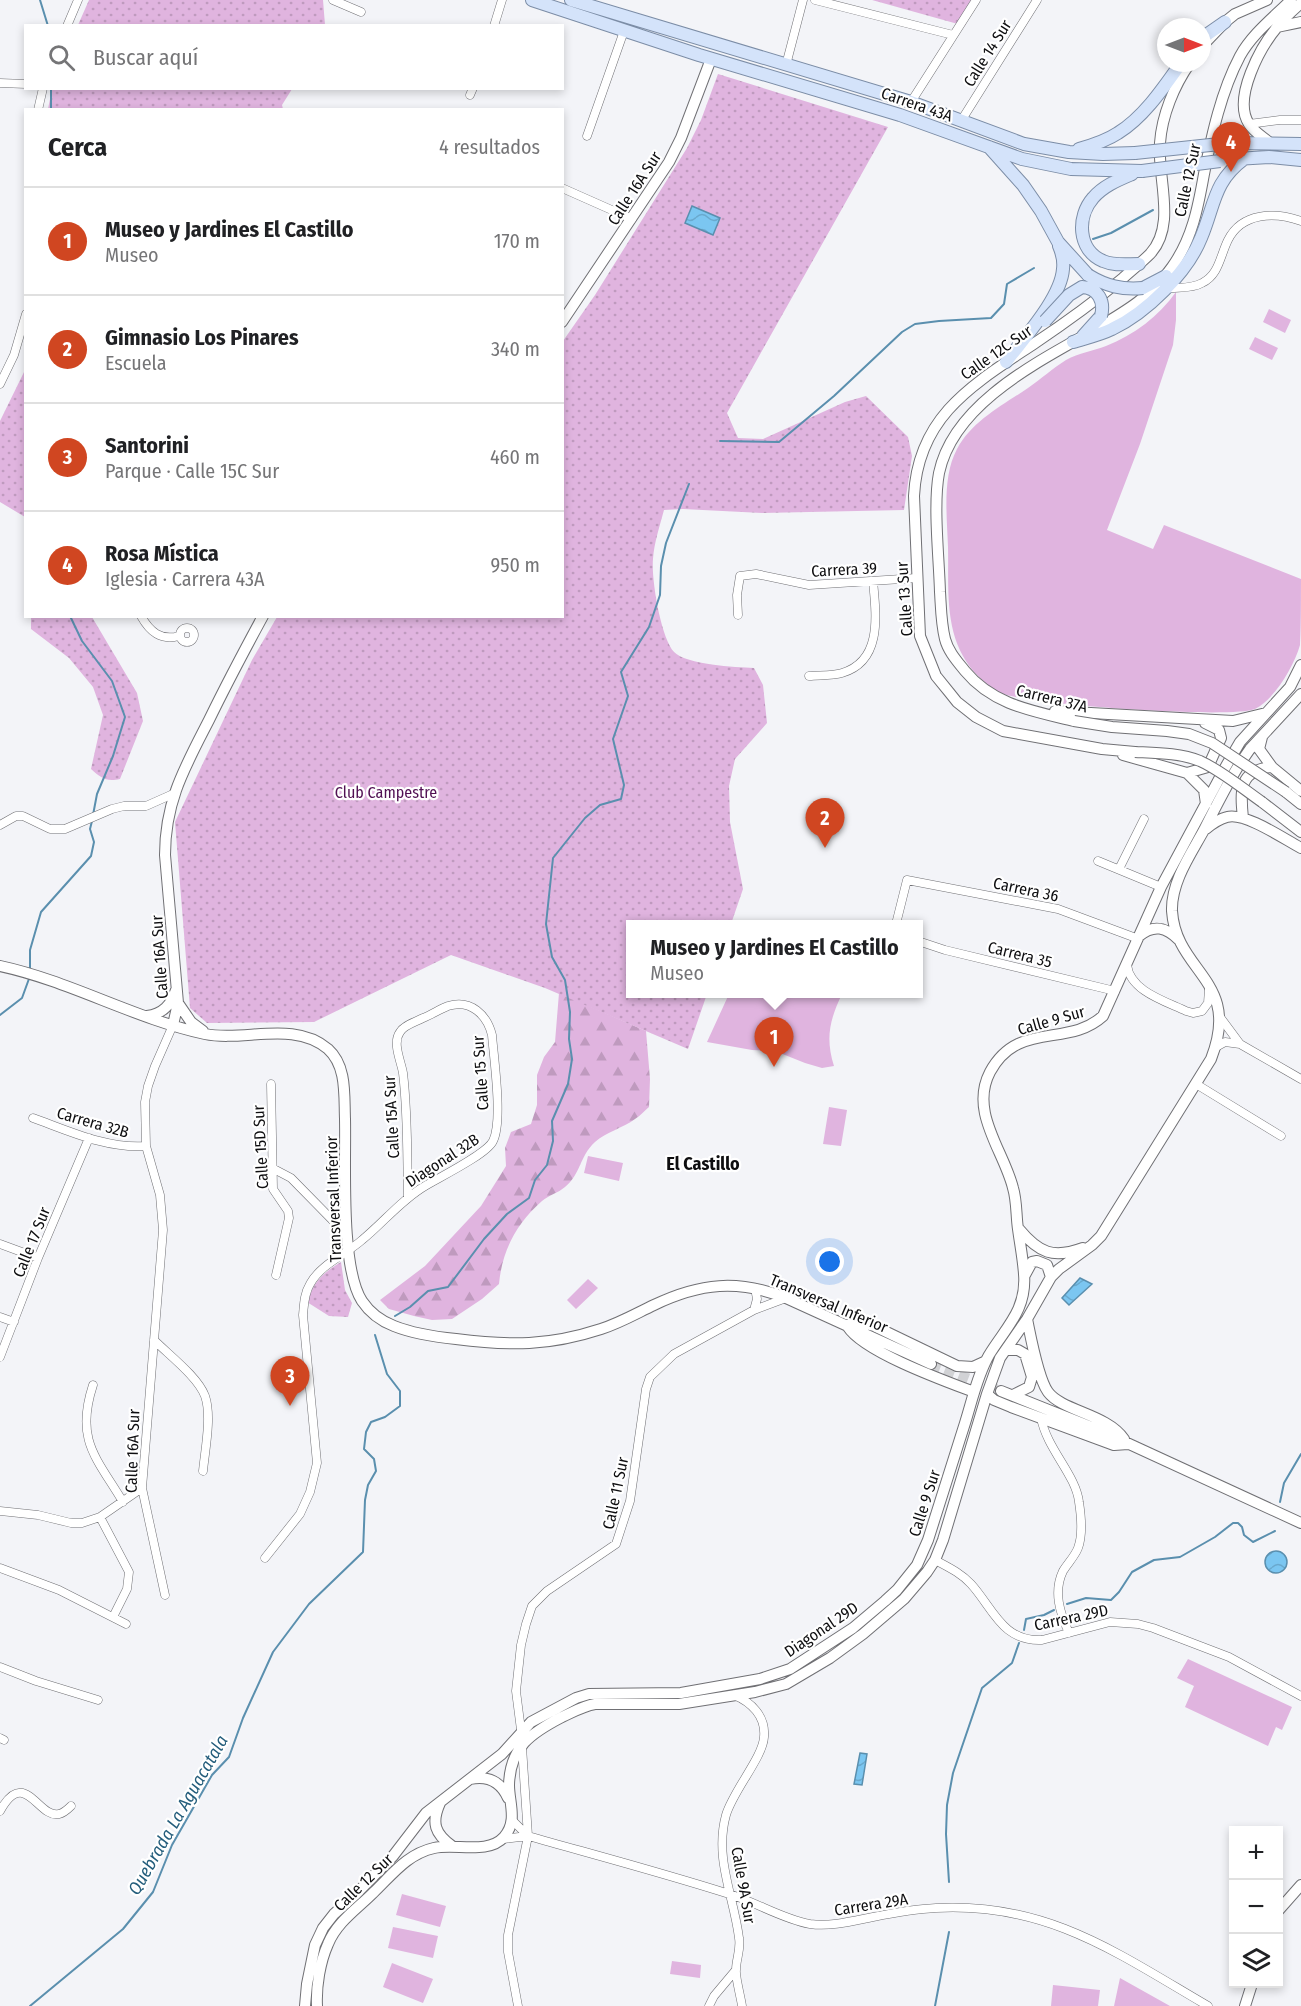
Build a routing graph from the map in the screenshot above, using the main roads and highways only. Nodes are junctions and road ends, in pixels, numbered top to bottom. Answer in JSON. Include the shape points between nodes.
{"nodes":[{"id":1,"x":532,"y":0,"type":"edge"},
{"id":2,"x":571,"y":0,"type":"edge"},
{"id":3,"x":1267,"y":0,"type":"edge"},
{"id":4,"x":1295,"y":5,"type":"edge"},
{"id":5,"x":1225,"y":22,"type":"junction"},
{"id":6,"x":1301,"y":22,"type":"edge"},
{"id":7,"x":1272,"y":25,"type":"junction"},
{"id":8,"x":1211,"y":32,"type":"edge"},
{"id":9,"x":1211,"y":37,"type":"edge"},
{"id":10,"x":711,"y":59,"type":"junction"},
{"id":11,"x":800,"y":69,"type":"junction"},
{"id":12,"x":1174,"y":72,"type":"edge"},
{"id":13,"x":1185,"y":72,"type":"edge"},
{"id":14,"x":1270,"y":143,"type":"junction"},
{"id":15,"x":1301,"y":144,"type":"edge"},
{"id":16,"x":988,"y":147,"type":"junction"},
{"id":17,"x":1069,"y":152,"type":"junction"},
{"id":18,"x":1244,"y":159,"type":"junction"},
{"id":19,"x":1301,"y":160,"type":"edge"},
{"id":20,"x":1139,"y":172,"type":"junction"},
{"id":21,"x":1058,"y":242,"type":"junction"},
{"id":22,"x":1139,"y":264,"type":"junction"},
{"id":23,"x":1166,"y":276,"type":"junction"},
{"id":24,"x":564,"y":319,"type":"edge"},
{"id":25,"x":1078,"y":339,"type":"junction"},
{"id":26,"x":1018,"y":346,"type":"junction"},
{"id":27,"x":1006,"y":362,"type":"junction"},
{"id":28,"x":1010,"y":382,"type":"joint"},
{"id":29,"x":914,"y":496,"type":"joint"},
{"id":30,"x":261,"y":618,"type":"edge"},
{"id":31,"x":1301,"y":665,"type":"edge"},
{"id":32,"x":1301,"y":694,"type":"edge"},
{"id":33,"x":1030,"y":710,"type":"junction"},
{"id":34,"x":1266,"y":713,"type":"junction"},
{"id":35,"x":1195,"y":720,"type":"junction"},
{"id":36,"x":1263,"y":734,"type":"junction"},
{"id":37,"x":1102,"y":749,"type":"junction"},
{"id":38,"x":1272,"y":767,"type":"junction"},
{"id":39,"x":1187,"y":773,"type":"junction"},
{"id":40,"x":1301,"y":791,"type":"edge"},
{"id":41,"x":1206,"y":804,"type":"junction"},
{"id":42,"x":1301,"y":804,"type":"edge"},
{"id":43,"x":1243,"y":818,"type":"junction"},
{"id":44,"x":1203,"y":831,"type":"junction"},
{"id":45,"x":1301,"y":832,"type":"edge"},
{"id":46,"x":1301,"y":848,"type":"edge"},
{"id":47,"x":1136,"y":938,"type":"junction"},
{"id":48,"x":1182,"y":943,"type":"junction"},
{"id":49,"x":0,"y":966,"type":"edge"},
{"id":50,"x":177,"y":987,"type":"junction"},
{"id":51,"x":178,"y":1003,"type":"junction"},
{"id":52,"x":147,"y":1016,"type":"junction"},
{"id":53,"x":173,"y":1025,"type":"junction"},
{"id":54,"x":207,"y":1034,"type":"junction"},
{"id":55,"x":1018,"y":1227,"type":"junction"},
{"id":56,"x":1092,"y":1245,"type":"junction"},
{"id":57,"x":1025,"y":1275,"type":"junction"},
{"id":58,"x":1051,"y":1277,"type":"junction"},
{"id":59,"x":1027,"y":1319,"type":"junction"},
{"id":60,"x":846,"y":1325,"type":"junction"},
{"id":61,"x":1006,"y":1350,"type":"junction"},
{"id":62,"x":986,"y":1361,"type":"junction"},
{"id":63,"x":931,"y":1364,"type":"tunnel mouth"},
{"id":64,"x":1001,"y":1391,"type":"tunnel mouth"},
{"id":65,"x":974,"y":1392,"type":"junction"},
{"id":66,"x":987,"y":1394,"type":"junction"},
{"id":67,"x":1013,"y":1395,"type":"junction"},
{"id":68,"x":1128,"y":1444,"type":"junction"},
{"id":69,"x":1301,"y":1523,"type":"edge"},
{"id":70,"x":917,"y":1565,"type":"joint"},
{"id":71,"x":927,"y":1572,"type":"joint"},
{"id":72,"x":722,"y":1686,"type":"joint"},
{"id":73,"x":468,"y":1780,"type":"junction"},
{"id":74,"x":441,"y":1801,"type":"junction"},
{"id":75,"x":511,"y":1804,"type":"junction"},
{"id":76,"x":452,"y":1846,"type":"junction"},
{"id":77,"x":1301,"y":1885,"type":"edge"},
{"id":78,"x":1283,"y":1905,"type":"edge"},
{"id":79,"x":1251,"y":1988,"type":"edge"},
{"id":80,"x":1246,"y":2004,"type":"edge"},
{"id":81,"x":305,"y":2006,"type":"edge"},
{"id":82,"x":317,"y":2006,"type":"edge"}],
"edges":[{"from":1,"to":10,"type":"main road","name":"Carrera 43A"},
{"from":2,"to":11,"type":"main road","name":"Carrera 43A"},
{"from":3,"to":5,"type":"main road"},
{"from":4,"to":7,"type":"main road","name":"Calle 12 Sur"},
{"from":5,"to":8,"type":"main road"},
{"from":5,"to":9,"type":"main road"},
{"from":6,"to":7,"type":"main road"},
{"from":7,"to":14,"type":"main road","name":"Calle 12 Sur","via":[[1245,90],[1244,109],[1249,124]]},
{"from":7,"to":23,"type":"main road","name":"Calle 12 Sur","via":[[1246,47],[1230,79],[1214,127],[1193,225]]},
{"from":10,"to":11,"type":"main road","via":[[726,53],[788,70]]},
{"from":10,"to":16,"type":"main road","name":"Carrera 43A","via":[[900,115]]},
{"from":10,"to":24,"type":"main road","name":"Calle 16A Sur","via":[[675,151]]},
{"from":11,"to":17,"type":"main road","name":"Carrera 43A","via":[[911,102],[1023,144]]},
{"from":12,"to":17,"type":"main road","via":[[1134,121],[1118,134]]},
{"from":13,"to":22,"type":"main road","name":"Calle 12 Sur","via":[[1172,94],[1161,130],[1162,233]]},
{"from":14,"to":15,"type":"main road","name":"Carrera 43A"},
{"from":14,"to":17,"type":"main road","name":"Carrera 43A","bridge":true,"via":[[1229,143],[1135,153]]},
{"from":16,"to":20,"type":"main road","name":"Carrera 43A","via":[[1061,167]]},
{"from":16,"to":21,"type":"main road","via":[[1029,194]]},
{"from":18,"to":19,"type":"main road","name":"Carrera 43A"},
{"from":18,"to":20,"type":"main road","name":"Carrera 43A","bridge":true},
{"from":18,"to":25,"type":"main road","via":[[1224,177],[1200,242],[1166,289],[1127,321]]},
{"from":20,"to":22,"type":"main road","via":[[1112,183],[1094,197],[1084,212],[1082,224],[1083,236],[1093,255],[1113,264]]},
{"from":21,"to":23,"type":"main road","bridge":true,"via":[[1088,275],[1108,286],[1143,288]]},
{"from":21,"to":26,"type":"main road","via":[[1063,258],[1060,283]]},
{"from":22,"to":27,"type":"main road","name":"Calle 12C Sur","via":[[1089,306]]},
{"from":23,"to":25,"type":"main road","name":"Calle 12C Sur","via":[[1132,308]]},
{"from":25,"to":26,"type":"main road","bridge":true,"via":[[1101,316],[1102,303],[1088,288],[1069,295]]},
{"from":25,"to":28,"type":"main road","name":"Calle 12C Sur"},
{"from":26,"to":27,"type":"main road"},
{"from":27,"to":29,"type":"main road","name":"Calle 12C Sur","via":[[968,388],[938,420],[917,464]]},
{"from":28,"to":33,"type":"main road","name":"Carrera 37A","via":[[977,407],[955,433],[945,453],[937,498],[941,620],[956,661],[971,678],[993,696]]},
{"from":29,"to":37,"type":"main road","name":"Calle 13 Sur","via":[[920,636],[936,676],[957,702],[1004,731]]},
{"from":30,"to":50,"type":"main road","name":"Calle 16A Sur","via":[[173,794],[165,855]]},
{"from":31,"to":34,"type":"main road","name":"Calle 9 Sur","via":[[1290,687]]},
{"from":32,"to":36,"type":"main road","name":"Calle 9 Sur"},
{"from":33,"to":35,"type":"main road"},
{"from":33,"to":42,"type":"main road","name":"Carrera 37A","bridge":true,"via":[[1112,727],[1189,734],[1212,743]]},
{"from":34,"to":35,"type":"main road","via":[[1233,721]]},
{"from":34,"to":41,"type":"main road","name":"Calle 9 Sur","via":[[1240,742]]},
{"from":35,"to":39,"type":"main road","via":[[1219,729],[1221,738],[1208,766]]},
{"from":36,"to":38,"type":"main road","via":[[1259,749]]},
{"from":36,"to":44,"type":"main road","name":"Calle 9 Sur","via":[[1239,765]]},
{"from":37,"to":39,"type":"main road"},
{"from":37,"to":45,"type":"main road","bridge":true,"via":[[1199,760]]},
{"from":38,"to":40,"type":"main road"},
{"from":38,"to":43,"type":"main road","via":[[1252,771],[1246,778],[1241,800]]},
{"from":39,"to":41,"type":"main road","via":[[1204,790]]},
{"from":41,"to":47,"type":"main road","name":"Calle 9 Sur"},
{"from":43,"to":44,"type":"main road","via":[[1227,817]]},
{"from":43,"to":46,"type":"main road"},
{"from":44,"to":48,"type":"main road","name":"Calle 9 Sur","via":[[1174,894],[1173,918]]},
{"from":47,"to":48,"type":"main road","via":[[1157,928]]},
{"from":47,"to":55,"type":"main road","name":"Calle 9 Sur","via":[[1103,1016],[1077,1031],[1019,1043],[996,1061],[988,1075],[984,1089],[986,1121],[1014,1191]]},
{"from":48,"to":56,"type":"main road","name":"Calle 9 Sur","via":[[1216,998],[1220,1017],[1216,1047]]},
{"from":49,"to":52,"type":"main road","name":"Transversal Inferior"},
{"from":50,"to":51,"type":"main road","name":"Calle 16A Sur"},
{"from":50,"to":52,"type":"main road","via":[[165,1009]]},
{"from":51,"to":53,"type":"main road","name":"Calle 16A Sur"},
{"from":51,"to":54,"type":"main road","via":[[191,1022]]},
{"from":52,"to":53,"type":"main road","name":"Transversal Inferior"},
{"from":53,"to":54,"type":"main road","name":"Transversal Inferior"},
{"from":54,"to":60,"type":"main road","name":"Transversal Inferior","via":[[299,1036],[323,1045],[335,1058],[342,1074],[345,1100],[350,1263],[361,1300],[385,1322],[433,1336],[535,1344],[602,1329],[693,1290],[727,1286],[755,1288],[786,1298]]},
{"from":55,"to":56,"type":"main road","via":[[1043,1251],[1060,1254]]},
{"from":55,"to":57,"type":"main road","name":"Calle 9 Sur"},
{"from":56,"to":58,"type":"main road","name":"Calle 9 Sur"},
{"from":57,"to":58,"type":"main road","via":[[1032,1262],[1037,1261],[1047,1265]]},
{"from":57,"to":62,"type":"main road","name":"Calle 9 Sur","via":[[1020,1309]]},
{"from":58,"to":59,"type":"main road","name":"Calle 9 Sur"},
{"from":59,"to":61,"type":"main road","name":"Calle 9 Sur"},
{"from":59,"to":68,"type":"main road","via":[[1048,1393],[1103,1421]]},
{"from":60,"to":62,"type":"main road","via":[[874,1326],[957,1366],[973,1367]]},
{"from":60,"to":63,"type":"main road","name":"Transversal Inferior"},
{"from":60,"to":65,"type":"main road","via":[[873,1349]]},
{"from":61,"to":66,"type":"main road","name":"Calle 9 Sur"},
{"from":61,"to":67,"type":"main road","via":[[1025,1354],[1032,1377],[1029,1387]]},
{"from":62,"to":65,"type":"main road","name":"Calle 9 Sur"},
{"from":64,"to":67,"type":"main road"},
{"from":65,"to":70,"type":"main road","name":"Calle 9 Sur"},
{"from":66,"to":68,"type":"main road","via":[[1114,1445]]},
{"from":66,"to":71,"type":"main road","name":"Calle 9 Sur","via":[[943,1540]]},
{"from":67,"to":68,"type":"main road"},
{"from":68,"to":69,"type":"main road"},
{"from":70,"to":72,"type":"main road","name":"Diagonal 29D","via":[[868,1616],[807,1659],[774,1675]]},
{"from":71,"to":75,"type":"main road","name":"Diagonal 29D","via":[[885,1617],[830,1658],[786,1684],[679,1704],[585,1706],[532,1734],[521,1745],[510,1773]]},
{"from":72,"to":73,"type":"main road","name":"Calle 12 Sur","via":[[576,1698],[531,1722],[502,1754]]},
{"from":73,"to":74,"type":"main road","name":"Calle 12 Sur"},
{"from":73,"to":75,"type":"main road","via":[[493,1780]]},
{"from":74,"to":76,"type":"main road","via":[[435,1827]]},
{"from":74,"to":81,"type":"main road","name":"Calle 12 Sur","via":[[323,1928],[310,1964]]},
{"from":75,"to":76,"type":"main road","name":"Calle 12 Sur","via":[[512,1820],[503,1839],[486,1846]]},
{"from":76,"to":82,"type":"main road","name":"Calle 12 Sur","via":[[415,1855],[343,1921],[328,1942],[322,1961]]},
{"from":77,"to":78,"type":"main road"},
{"from":79,"to":80,"type":"main road"}]}
